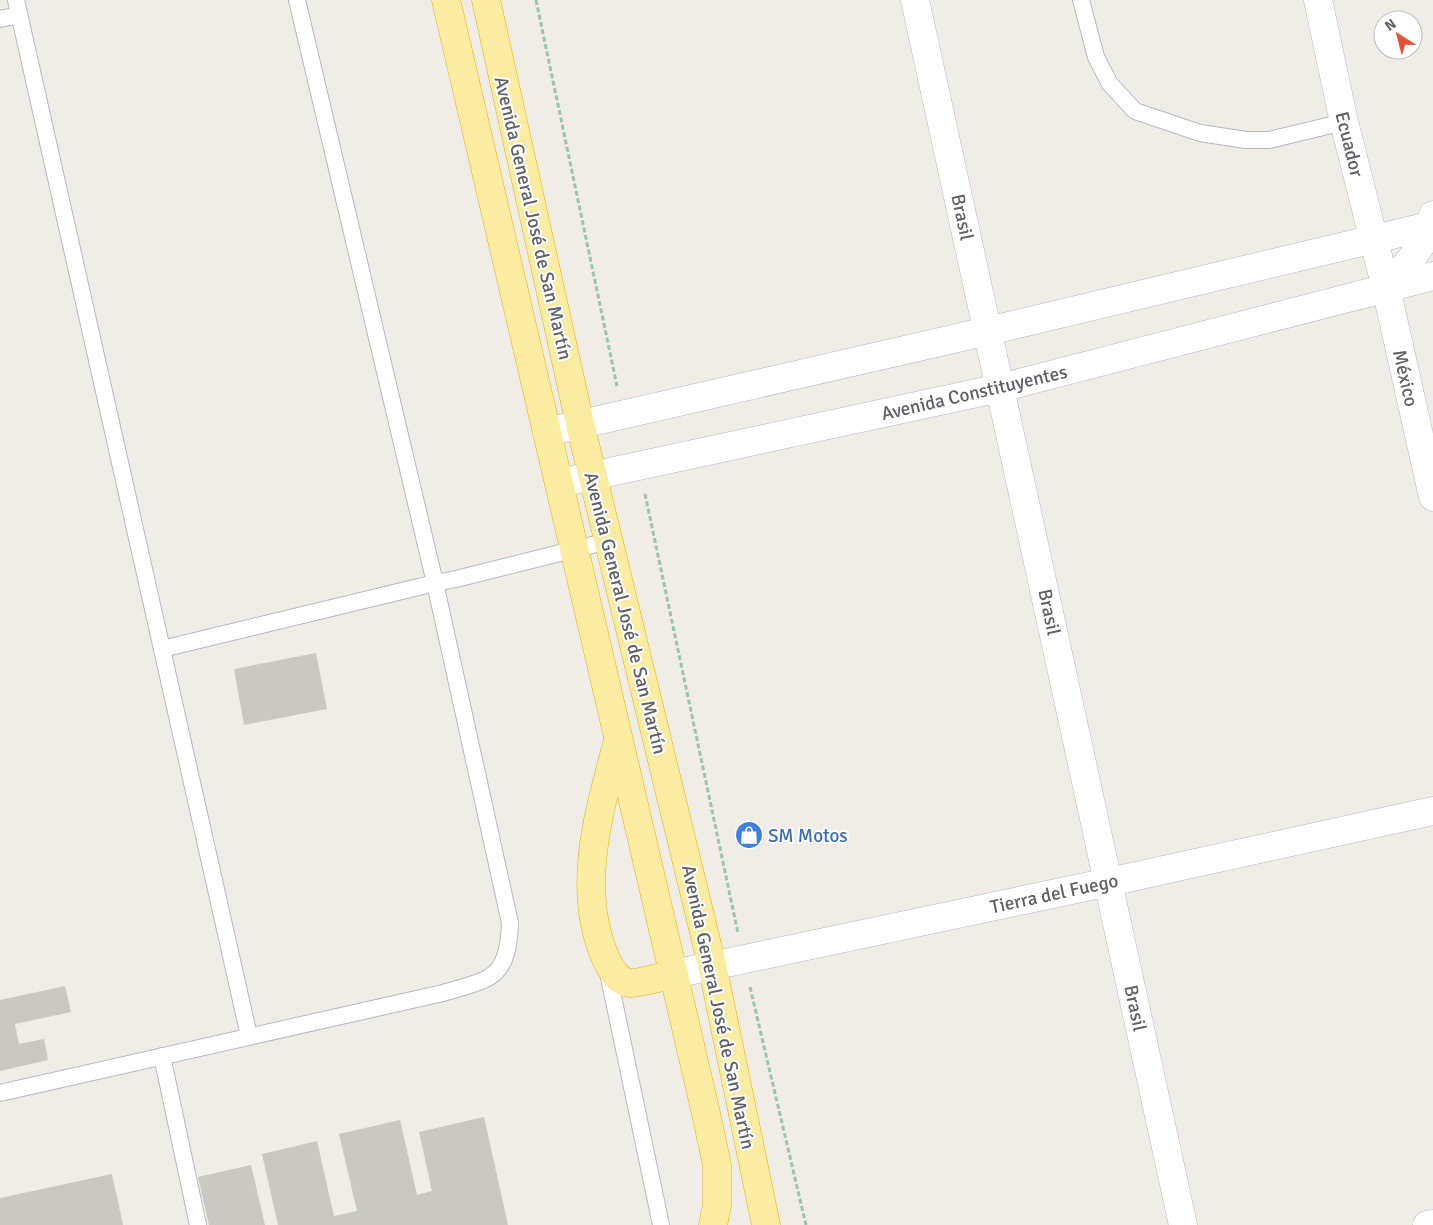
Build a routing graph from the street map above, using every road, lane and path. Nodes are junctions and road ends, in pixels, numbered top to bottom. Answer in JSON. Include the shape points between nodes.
{"nodes":[{"id":1,"x":297,"y":0,"type":"edge"},
{"id":2,"x":446,"y":0,"type":"edge"},
{"id":3,"x":486,"y":0,"type":"edge"},
{"id":4,"x":536,"y":0,"type":"edge"},
{"id":5,"x":915,"y":0,"type":"edge"},
{"id":6,"x":1081,"y":0,"type":"edge"},
{"id":7,"x":1318,"y":0,"type":"edge"},
{"id":8,"x":18,"y":8,"type":"edge"},
{"id":9,"x":0,"y":19,"type":"edge"},
{"id":10,"x":1344,"y":122,"type":"junction"},
{"id":11,"x":1432,"y":222,"type":"edge"},
{"id":12,"x":1373,"y":240,"type":"junction"},
{"id":13,"x":1433,"y":276,"type":"edge"},
{"id":14,"x":1386,"y":288,"type":"junction"},
{"id":15,"x":988,"y":331,"type":"junction"},
{"id":16,"x":1000,"y":388,"type":"junction"},
{"id":17,"x":623,"y":414,"type":"junction"},
{"id":18,"x":580,"y":424,"type":"junction"},
{"id":19,"x":547,"y":432,"type":"junction"},
{"id":20,"x":639,"y":465,"type":"junction"},
{"id":21,"x":592,"y":476,"type":"junction"},
{"id":22,"x":559,"y":483,"type":"junction"},
{"id":23,"x":1433,"y":493,"type":"edge"},
{"id":24,"x":608,"y":540,"type":"junction"},
{"id":25,"x":574,"y":548,"type":"junction"},
{"id":26,"x":434,"y":583,"type":"junction"},
{"id":27,"x":162,"y":649,"type":"junction"},
{"id":28,"x":619,"y":737,"type":"junction"},
{"id":29,"x":1433,"y":811,"type":"edge"},
{"id":30,"x":1109,"y":882,"type":"junction"},
{"id":31,"x":744,"y":959,"type":"junction"},
{"id":32,"x":712,"y":965,"type":"junction"},
{"id":33,"x":674,"y":974,"type":"junction"},
{"id":34,"x":622,"y":994,"type":"junction"},
{"id":35,"x":249,"y":1036,"type":"junction"},
{"id":36,"x":162,"y":1056,"type":"junction"},
{"id":37,"x":0,"y":1093,"type":"edge"},
{"id":38,"x":1433,"y":1224,"type":"edge"},
{"id":39,"x":198,"y":1225,"type":"edge"},
{"id":40,"x":661,"y":1225,"type":"edge"},
{"id":41,"x":713,"y":1225,"type":"edge"},
{"id":42,"x":766,"y":1225,"type":"edge"},
{"id":43,"x":806,"y":1225,"type":"edge"},
{"id":44,"x":1183,"y":1225,"type":"edge"},
{"id":45,"x":1427,"y":1225,"type":"edge"}],
"edges":[{"from":1,"to":26,"type":"lane"},
{"from":2,"to":19,"type":"highway","name":"Avenida General José de San Martín"},
{"from":3,"to":18,"type":"highway","name":"Avenida General José de San Martín"},
{"from":4,"to":17,"type":"path"},
{"from":5,"to":15,"type":"street","name":"Brasil"},
{"from":6,"to":10,"type":"lane","via":[[1096,57],[1110,84],[1135,112],[1200,132],[1246,140],[1269,140]]},
{"from":7,"to":10,"type":"street","name":"Ecuador"},
{"from":8,"to":9,"type":"lane"},
{"from":8,"to":27,"type":"lane"},
{"from":10,"to":12,"type":"street","name":"Ecuador"},
{"from":11,"to":12,"type":"street"},
{"from":11,"to":14,"type":"street","via":[[1423,242]]},
{"from":12,"to":14,"type":"street","name":"Ecuador"},
{"from":12,"to":15,"type":"street"},
{"from":13,"to":14,"type":"street","name":"Avenida Constituyentes"},
{"from":14,"to":16,"type":"street","name":"Avenida Constituyentes"},
{"from":14,"to":23,"type":"street","name":"México"},
{"from":15,"to":16,"type":"street","name":"Brasil"},
{"from":15,"to":17,"type":"street"},
{"from":16,"to":20,"type":"street","name":"Avenida Constituyentes"},
{"from":16,"to":30,"type":"street","name":"Brasil"},
{"from":17,"to":18,"type":"street"},
{"from":18,"to":19,"type":"street"},
{"from":18,"to":21,"type":"highway","name":"Avenida General José de San Martín"},
{"from":19,"to":22,"type":"highway","name":"Avenida General José de San Martín"},
{"from":20,"to":21,"type":"street","name":"Avenida Constituyentes"},
{"from":20,"to":31,"type":"path"},
{"from":21,"to":22,"type":"street","name":"Avenida Constituyentes"},
{"from":21,"to":24,"type":"highway","name":"Avenida General José de San Martín"},
{"from":22,"to":25,"type":"highway","name":"Avenida General José de San Martín"},
{"from":24,"to":25,"type":"lane"},
{"from":24,"to":32,"type":"highway","name":"Avenida General José de San Martín"},
{"from":25,"to":26,"type":"lane"},
{"from":25,"to":28,"type":"highway","name":"Avenida General José de San Martín"},
{"from":26,"to":27,"type":"lane"},
{"from":26,"to":35,"type":"lane","via":[[510,922],[509,945],[503,963],[486,980],[443,993]]},
{"from":27,"to":35,"type":"lane"},
{"from":28,"to":33,"type":"highway","name":"Avenida General José de San Martín"},
{"from":28,"to":34,"type":"highway","via":[[597,819],[591,868],[597,932],[610,967],[620,979]]},
{"from":29,"to":30,"type":"street","name":"Tierra del Fuego"},
{"from":30,"to":31,"type":"street","name":"Tierra del Fuego"},
{"from":30,"to":44,"type":"street","name":"Brasil"},
{"from":31,"to":32,"type":"street","name":"Tierra del Fuego"},
{"from":31,"to":43,"type":"path"},
{"from":32,"to":33,"type":"street","name":"Tierra del Fuego"},
{"from":32,"to":42,"type":"highway","name":"Avenida General José de San Martín"},
{"from":33,"to":34,"type":"highway"},
{"from":33,"to":41,"type":"highway","name":"Avenida General José de San Martín","via":[[717,1165],[717,1205]]},
{"from":34,"to":40,"type":"lane"},
{"from":35,"to":36,"type":"lane"},
{"from":36,"to":37,"type":"lane"},
{"from":36,"to":39,"type":"lane"},
{"from":38,"to":45,"type":"street"}]}
